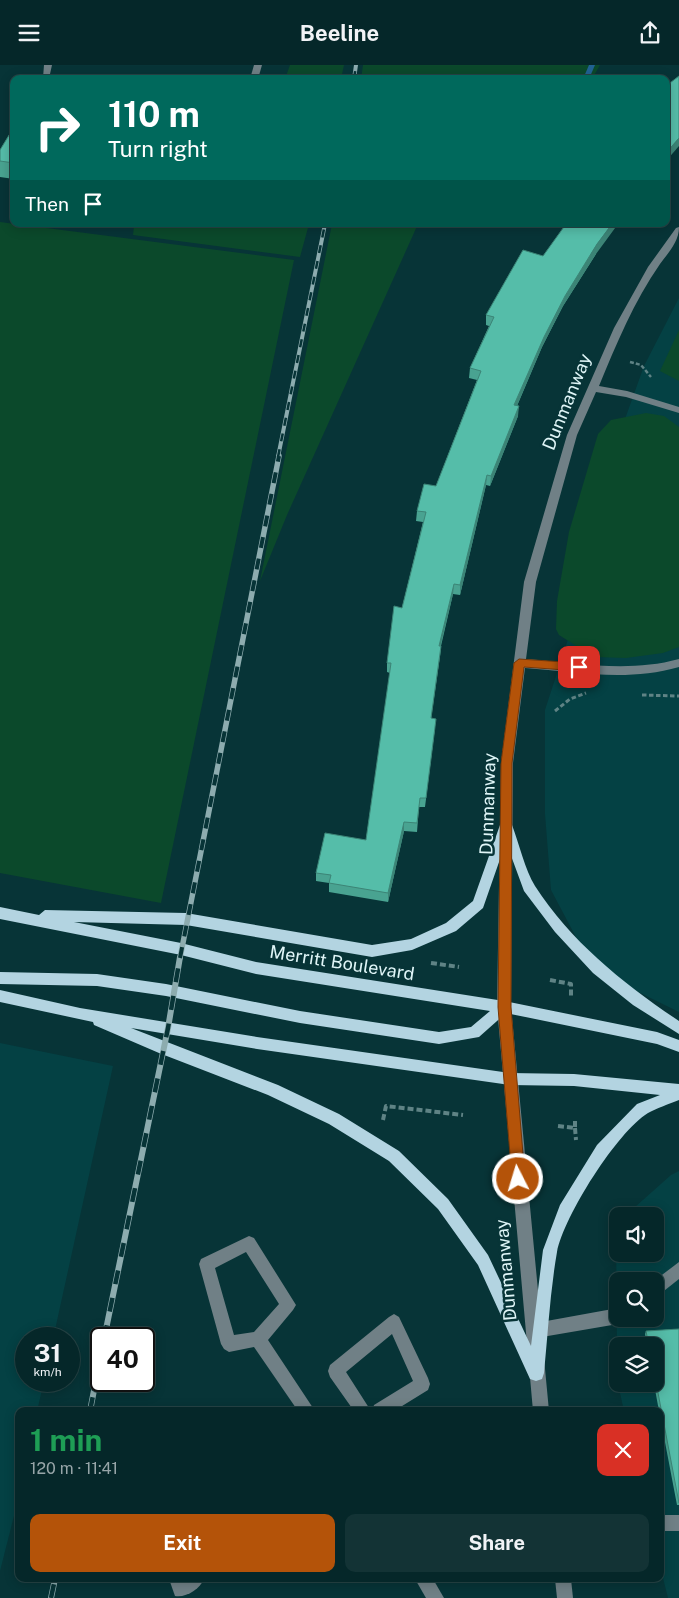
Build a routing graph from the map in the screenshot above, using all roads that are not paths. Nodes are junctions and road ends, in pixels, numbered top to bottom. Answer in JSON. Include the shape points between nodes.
{"nodes":[{"id":1,"x":679,"y":230,"type":"edge"},
{"id":2,"x":592,"y":388,"type":"junction"},
{"id":3,"x":679,"y":410,"type":"edge"},
{"id":4,"x":519,"y":663,"type":"junction"},
{"id":5,"x":679,"y":663,"type":"edge"},
{"id":6,"x":506,"y":825,"type":"junction"},
{"id":7,"x":6,"y":914,"type":"edge"},
{"id":8,"x":0,"y":978,"type":"edge"},
{"id":9,"x":0,"y":996,"type":"edge"},
{"id":10,"x":504,"y":1007,"type":"junction"},
{"id":11,"x":80,"y":1013,"type":"junction"},
{"id":12,"x":679,"y":1028,"type":"edge"},
{"id":13,"x":679,"y":1046,"type":"edge"},
{"id":14,"x":510,"y":1079,"type":"junction"},
{"id":15,"x":679,"y":1092,"type":"edge"},
{"id":16,"x":679,"y":1269,"type":"edge"},
{"id":17,"x":664,"y":1282,"type":"edge"},
{"id":18,"x":609,"y":1318,"type":"edge"},
{"id":19,"x":540,"y":1330,"type":"junction"},
{"id":20,"x":258,"y":1339,"type":"junction"},
{"id":21,"x":536,"y":1373,"type":"junction"},
{"id":22,"x":304,"y":1407,"type":"edge"},
{"id":23,"x":360,"y":1407,"type":"edge"},
{"id":24,"x":392,"y":1407,"type":"edge"},
{"id":25,"x":540,"y":1407,"type":"edge"},
{"id":26,"x":664,"y":1523,"type":"edge"},
{"id":27,"x":679,"y":1523,"type":"edge"},
{"id":28,"x":178,"y":1582,"type":"edge"},
{"id":29,"x":192,"y":1582,"type":"edge"},
{"id":30,"x":425,"y":1582,"type":"edge"},
{"id":31,"x":563,"y":1582,"type":"edge"},
{"id":32,"x":436,"y":1598,"type":"edge"},
{"id":33,"x":565,"y":1598,"type":"edge"}],
"edges":[{"from":1,"to":2,"type":"street","name":"Dunmanway","via":[[653,267],[619,328]]},
{"from":2,"to":3,"type":"street","via":[[627,394]]},
{"from":2,"to":4,"type":"street","name":"Dunmanway","via":[[572,435],[530,581]]},
{"from":4,"to":5,"type":"street","via":[[632,673],[661,670]]},
{"from":4,"to":6,"type":"street","name":"Dunmanway","via":[[507,763]]},
{"from":6,"to":7,"type":"main road","via":[[478,904],[451,927],[412,944],[372,951],[186,919]]},
{"from":6,"to":10,"type":"street","name":"Dunmanway"},
{"from":6,"to":12,"type":"main road","via":[[529,887],[560,928],[598,969]]},
{"from":7,"to":10,"type":"main road","name":"Merritt Boulevard","via":[[181,949],[256,968]]},
{"from":8,"to":10,"type":"main road","via":[[97,980],[166,990],[300,1017],[439,1038],[474,1033]]},
{"from":9,"to":11,"type":"main road"},
{"from":10,"to":13,"type":"main road","name":"Merritt Boulevard","via":[[657,1038]]},
{"from":10,"to":14,"type":"street","name":"Dunmanway"},
{"from":11,"to":14,"type":"main road","via":[[257,1043]]},
{"from":11,"to":21,"type":"main road","via":[[273,1090],[334,1119],[394,1156],[442,1204],[482,1260]]},
{"from":14,"to":15,"type":"main road","via":[[574,1080]]},
{"from":14,"to":21,"type":"street","name":"Dunmanway"},
{"from":15,"to":19,"type":"main road","via":[[642,1109],[628,1122],[602,1150],[565,1210],[550,1250]]},
{"from":16,"to":17,"type":"street"},
{"from":18,"to":19,"type":"street"},
{"from":19,"to":21,"type":"main road"},
{"from":20,"to":20,"type":"street","via":[[229,1345],[206,1264],[249,1243],[288,1305]]},
{"from":20,"to":22,"type":"street"},
{"from":21,"to":25,"type":"street","name":"Dunmanway"},
{"from":23,"to":24,"type":"street","via":[[336,1371],[394,1322],[422,1384]]},
{"from":26,"to":27,"type":"street"},
{"from":28,"to":29,"type":"street","via":[[181,1590]]},
{"from":30,"to":32,"type":"street"},
{"from":31,"to":33,"type":"street"}]}
